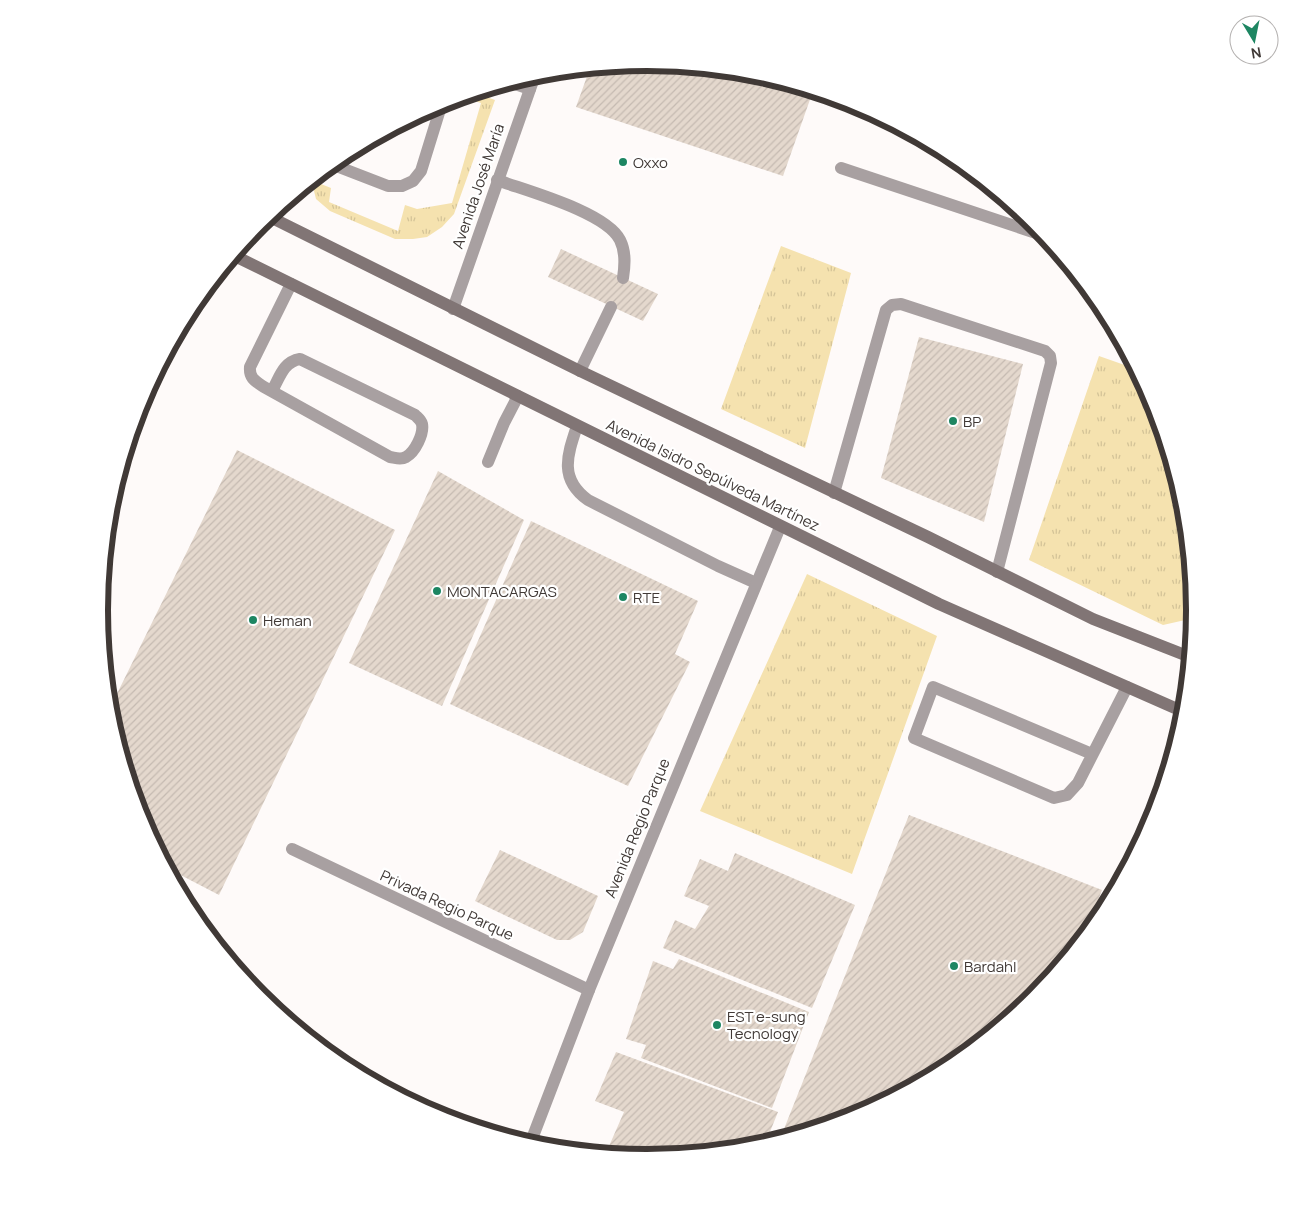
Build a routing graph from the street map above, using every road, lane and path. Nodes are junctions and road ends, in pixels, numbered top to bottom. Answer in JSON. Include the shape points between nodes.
{"nodes":[{"id":1,"x":532,"y":84,"type":"edge"},
{"id":2,"x":523,"y":87,"type":"edge"},
{"id":3,"x":530,"y":89,"type":"junction"},
{"id":4,"x":439,"y":113,"type":"edge"},
{"id":5,"x":340,"y":168,"type":"edge"},
{"id":6,"x":841,"y":168,"type":"dead end"},
{"id":7,"x":497,"y":180,"type":"junction"},
{"id":8,"x":276,"y":220,"type":"edge"},
{"id":9,"x":1030,"y":231,"type":"edge"},
{"id":10,"x":239,"y":258,"type":"edge"},
{"id":11,"x":623,"y":278,"type":"dead end"},
{"id":12,"x":291,"y":284,"type":"junction"},
{"id":13,"x":611,"y":307,"type":"dead end"},
{"id":14,"x":452,"y":309,"type":"junction"},
{"id":15,"x":580,"y":371,"type":"junction"},
{"id":16,"x":272,"y":391,"type":"junction"},
{"id":17,"x":518,"y":396,"type":"junction"},
{"id":18,"x":577,"y":426,"type":"junction"},
{"id":19,"x":488,"y":462,"type":"dead end"},
{"id":20,"x":834,"y":493,"type":"junction"},
{"id":21,"x":780,"y":527,"type":"junction"},
{"id":22,"x":997,"y":572,"type":"junction"},
{"id":23,"x":756,"y":583,"type":"junction"},
{"id":24,"x":1184,"y":655,"type":"edge"},
{"id":25,"x":1127,"y":686,"type":"junction"},
{"id":26,"x":1176,"y":708,"type":"edge"},
{"id":27,"x":1092,"y":754,"type":"junction"},
{"id":28,"x":292,"y":849,"type":"dead end"},
{"id":29,"x":588,"y":990,"type":"junction"},
{"id":30,"x":533,"y":1136,"type":"edge"}],
"edges":[{"from":1,"to":3,"type":"street","name":"Avenida José María"},
{"from":2,"to":3,"type":"street"},
{"from":3,"to":7,"type":"street","name":"Avenida José María"},
{"from":4,"to":5,"type":"street","via":[[421,171],[413,181],[402,186],[388,186]]},
{"from":6,"to":9,"type":"street"},
{"from":7,"to":11,"type":"street","via":[[591,214],[609,226],[620,240],[625,259]]},
{"from":7,"to":14,"type":"street","name":"Avenida José María"},
{"from":8,"to":14,"type":"main road"},
{"from":10,"to":12,"type":"main road","name":"Avenida Isidro Sepúlveda Martínez"},
{"from":12,"to":16,"type":"street","via":[[250,367],[252,379]]},
{"from":12,"to":17,"type":"main road","name":"Avenida Isidro Sepúlveda Martínez"},
{"from":13,"to":15,"type":"street"},
{"from":14,"to":15,"type":"main road"},
{"from":15,"to":20,"type":"main road"},
{"from":16,"to":16,"type":"street","via":[[399,459],[413,451],[423,427],[414,415],[300,359],[287,364]]},
{"from":17,"to":18,"type":"main road","name":"Avenida Isidro Sepúlveda Martínez"},
{"from":17,"to":19,"type":"street"},
{"from":18,"to":21,"type":"main road","name":"Avenida Isidro Sepúlveda Martínez"},
{"from":18,"to":23,"type":"street","via":[[567,455],[568,476],[578,493]]},
{"from":20,"to":22,"type":"main road"},
{"from":20,"to":22,"type":"street","via":[[886,310],[892,305],[900,304],[1045,351],[1052,363]]},
{"from":21,"to":23,"type":"street","name":"Avenida Regio Parque"},
{"from":21,"to":25,"type":"main road","name":"Avenida Isidro Sepúlveda Martínez","via":[[939,604]]},
{"from":22,"to":24,"type":"main road","via":[[1093,619]]},
{"from":23,"to":29,"type":"street","name":"Avenida Regio Parque"},
{"from":25,"to":26,"type":"main road","name":"Avenida Isidro Sepúlveda Martínez"},
{"from":25,"to":27,"type":"street"},
{"from":27,"to":27,"type":"street","via":[[934,687],[914,738],[1054,798],[1067,794],[1078,783]]},
{"from":28,"to":29,"type":"street","name":"Privada Regio Parque"},
{"from":29,"to":30,"type":"street","name":"Avenida Regio Parque"}]}
